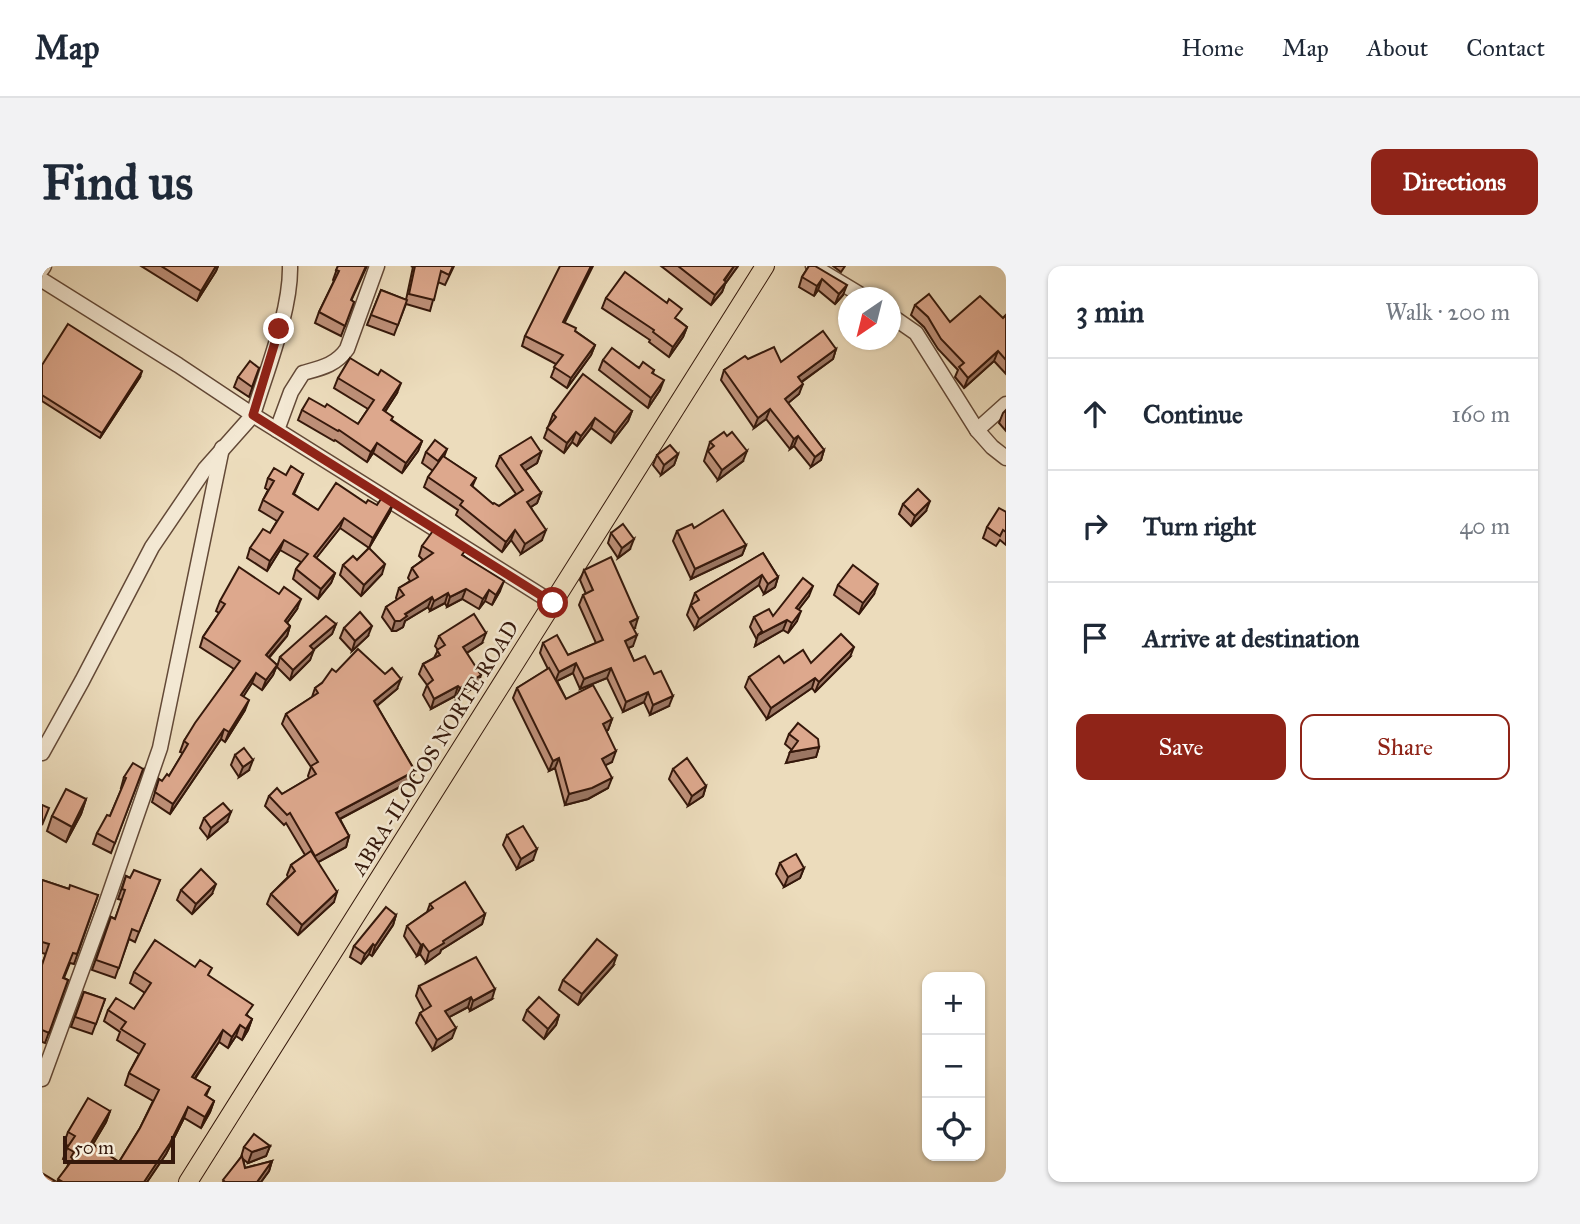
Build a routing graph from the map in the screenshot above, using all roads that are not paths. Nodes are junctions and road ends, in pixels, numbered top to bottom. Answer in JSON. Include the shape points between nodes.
{"nodes":[{"id":1,"x":290,"y":266,"type":"edge"},
{"id":2,"x":377,"y":266,"type":"edge"},
{"id":3,"x":765,"y":266,"type":"edge"},
{"id":4,"x":813,"y":266,"type":"edge"},
{"id":5,"x":42,"y":280,"type":"edge"},
{"id":6,"x":848,"y":287,"type":"edge"},
{"id":7,"x":901,"y":322,"type":"edge"},
{"id":8,"x":1006,"y":404,"type":"edge"},
{"id":9,"x":253,"y":415,"type":"junction"},
{"id":10,"x":277,"y":430,"type":"junction"},
{"id":11,"x":977,"y":430,"type":"junction"},
{"id":12,"x":222,"y":447,"type":"junction"},
{"id":13,"x":1006,"y":458,"type":"edge"},
{"id":14,"x":553,"y":603,"type":"junction"},
{"id":15,"x":42,"y":752,"type":"edge"},
{"id":16,"x":42,"y":1079,"type":"edge"},
{"id":17,"x":188,"y":1182,"type":"edge"}],
"edges":[{"from":1,"to":9,"type":"street","via":[[279,329]]},
{"from":2,"to":10,"type":"street","via":[[347,349],[340,360],[303,373],[290,392]]},
{"from":3,"to":14,"type":"main road","name":"ABRA-ILOCOS NORTE ROAD"},
{"from":4,"to":6,"type":"street"},
{"from":5,"to":9,"type":"street"},
{"from":7,"to":11,"type":"street","via":[[916,333]]},
{"from":8,"to":11,"type":"street"},
{"from":9,"to":10,"type":"street"},
{"from":9,"to":12,"type":"street"},
{"from":10,"to":14,"type":"street"},
{"from":11,"to":13,"type":"street"},
{"from":12,"to":15,"type":"street","via":[[152,547]]},
{"from":12,"to":16,"type":"street","via":[[160,748]]},
{"from":14,"to":17,"type":"main road","name":"ABRA-ILOCOS NORTE ROAD"}]}
